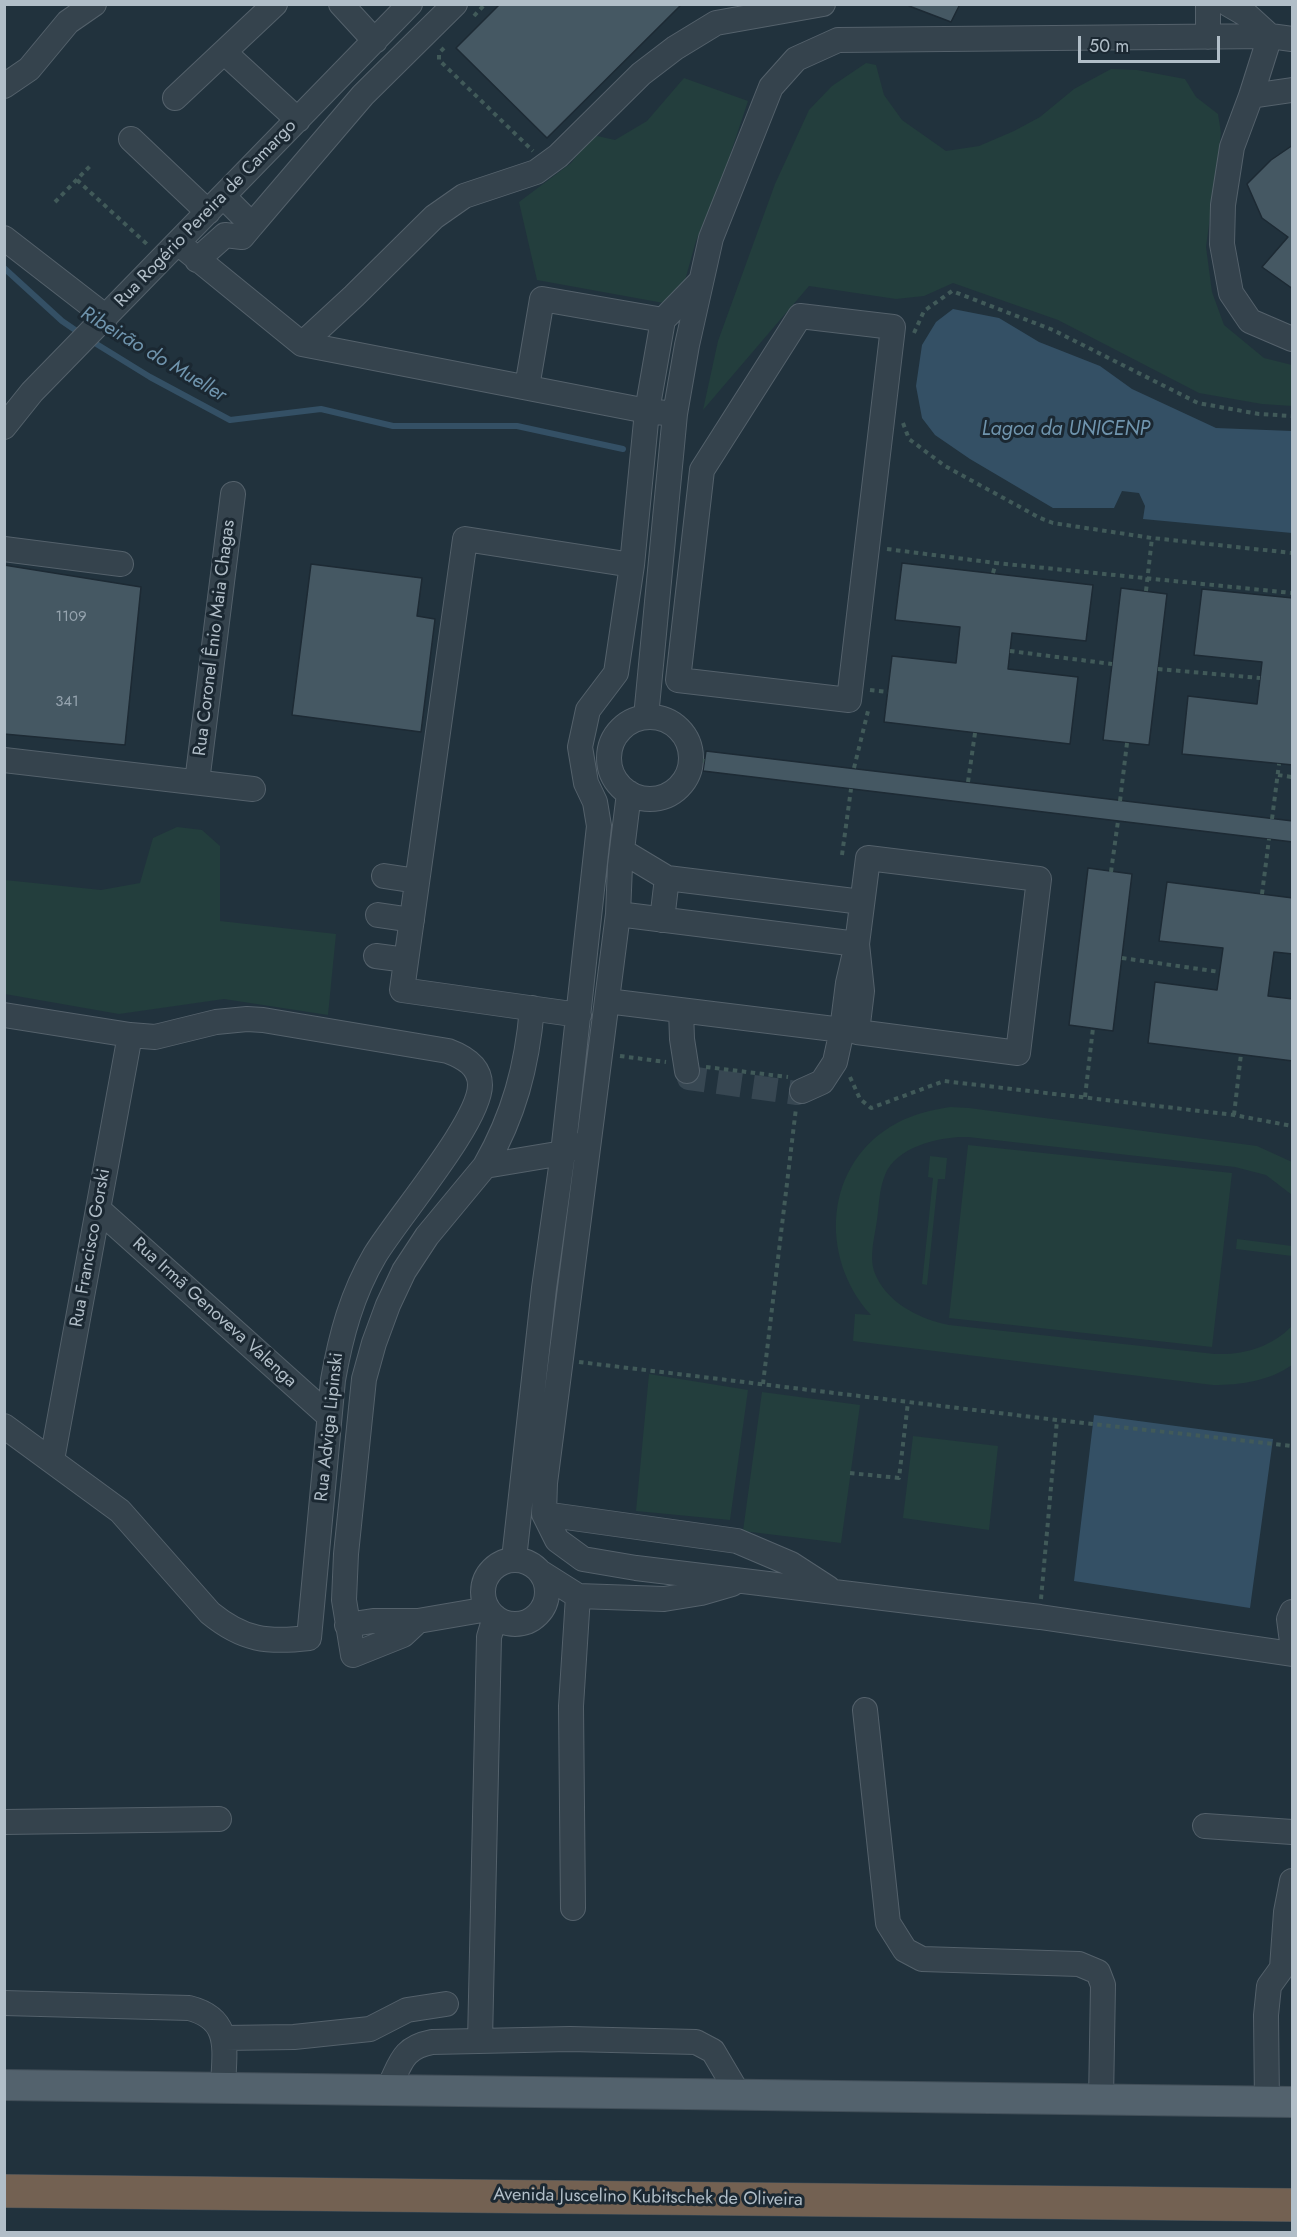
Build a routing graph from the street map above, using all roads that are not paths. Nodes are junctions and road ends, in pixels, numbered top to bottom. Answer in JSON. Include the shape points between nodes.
{"nodes":[{"id":1,"x":94,"y":4,"type":"edge"},
{"id":2,"x":275,"y":4,"type":"edge"},
{"id":3,"x":341,"y":4,"type":"edge"},
{"id":4,"x":410,"y":4,"type":"edge"},
{"id":5,"x":823,"y":4,"type":"edge"},
{"id":6,"x":1208,"y":4,"type":"edge"},
{"id":7,"x":1228,"y":4,"type":"edge"},
{"id":8,"x":464,"y":11,"type":"edge"},
{"id":9,"x":1208,"y":37,"type":"junction"},
{"id":10,"x":1281,"y":38,"type":"edge"},
{"id":11,"x":375,"y":41,"type":"junction"},
{"id":12,"x":224,"y":52,"type":"junction"},
{"id":13,"x":4,"y":86,"type":"edge"},
{"id":14,"x":1293,"y":90,"type":"edge"},
{"id":15,"x":1251,"y":96,"type":"junction"},
{"id":16,"x":175,"y":98,"type":"dead end"},
{"id":17,"x":298,"y":120,"type":"junction"},
{"id":18,"x":131,"y":139,"type":"dead end"},
{"id":19,"x":216,"y":204,"type":"junction"},
{"id":20,"x":252,"y":225,"type":"junction"},
{"id":21,"x":4,"y":238,"type":"edge"},
{"id":22,"x":170,"y":251,"type":"junction"},
{"id":23,"x":197,"y":260,"type":"junction"},
{"id":24,"x":700,"y":282,"type":"junction"},
{"id":25,"x":103,"y":320,"type":"junction"},
{"id":26,"x":663,"y":320,"type":"junction"},
{"id":27,"x":1293,"y":339,"type":"edge"},
{"id":28,"x":302,"y":344,"type":"junction"},
{"id":29,"x":527,"y":387,"type":"junction"},
{"id":30,"x":647,"y":411,"type":"junction"},
{"id":31,"x":675,"y":414,"type":"junction"},
{"id":32,"x":4,"y":427,"type":"edge"},
{"id":33,"x":233,"y":494,"type":"dead end"},
{"id":34,"x":634,"y":540,"type":"junction"},
{"id":35,"x":662,"y":543,"type":"junction"},
{"id":36,"x":4,"y":549,"type":"edge"},
{"id":37,"x":121,"y":564,"type":"dead end"},
{"id":38,"x":632,"y":565,"type":"junction"},
{"id":39,"x":660,"y":582,"type":"junction"},
{"id":40,"x":688,"y":587,"type":"junction"},
{"id":41,"x":646,"y":717,"type":"junction"},
{"id":42,"x":4,"y":760,"type":"edge"},
{"id":43,"x":197,"y":782,"type":"junction"},
{"id":44,"x":253,"y":789,"type":"dead end"},
{"id":45,"x":629,"y":793,"type":"junction"},
{"id":46,"x":621,"y":859,"type":"junction"},
{"id":47,"x":595,"y":864,"type":"junction"},
{"id":48,"x":384,"y":876,"type":"dead end"},
{"id":49,"x":667,"y":878,"type":"junction"},
{"id":50,"x":417,"y":881,"type":"junction"},
{"id":51,"x":862,"y":902,"type":"junction"},
{"id":52,"x":618,"y":914,"type":"junction"},
{"id":53,"x":378,"y":915,"type":"dead end"},
{"id":54,"x":412,"y":920,"type":"junction"},
{"id":55,"x":662,"y":920,"type":"junction"},
{"id":56,"x":857,"y":944,"type":"junction"},
{"id":57,"x":376,"y":956,"type":"dead end"},
{"id":58,"x":406,"y":960,"type":"junction"},
{"id":59,"x":607,"y":1001,"type":"junction"},
{"id":60,"x":531,"y":1008,"type":"junction"},
{"id":61,"x":681,"y":1010,"type":"junction"},
{"id":62,"x":4,"y":1015,"type":"edge"},
{"id":63,"x":579,"y":1015,"type":"junction"},
{"id":64,"x":842,"y":1030,"type":"junction"},
{"id":65,"x":130,"y":1035,"type":"junction"},
{"id":66,"x":686,"y":1067,"type":"road end"},
{"id":67,"x":799,"y":1091,"type":"tunnel mouth"},
{"id":68,"x":590,"y":1136,"type":"junction"},
{"id":69,"x":563,"y":1153,"type":"junction"},
{"id":70,"x":485,"y":1166,"type":"junction"},
{"id":71,"x":98,"y":1209,"type":"junction"},
{"id":72,"x":329,"y":1416,"type":"junction"},
{"id":73,"x":4,"y":1426,"type":"edge"},
{"id":74,"x":52,"y":1460,"type":"junction"},
{"id":75,"x":544,"y":1514,"type":"junction"},
{"id":76,"x":514,"y":1559,"type":"junction"},
{"id":77,"x":540,"y":1572,"type":"junction"},
{"id":78,"x":743,"y":1581,"type":"junction"},
{"id":79,"x":834,"y":1592,"type":"junction"},
{"id":80,"x":578,"y":1596,"type":"junction"},
{"id":81,"x":1293,"y":1612,"type":"edge"},
{"id":82,"x":491,"y":1613,"type":"junction"},
{"id":83,"x":536,"y":1616,"type":"junction"},
{"id":84,"x":1293,"y":1642,"type":"edge"},
{"id":85,"x":1293,"y":1654,"type":"edge"},
{"id":86,"x":865,"y":1710,"type":"dead end"},
{"id":87,"x":219,"y":1819,"type":"dead end"},
{"id":88,"x":4,"y":1822,"type":"edge"},
{"id":89,"x":1205,"y":1826,"type":"dead end"},
{"id":90,"x":1293,"y":1832,"type":"edge"},
{"id":91,"x":1293,"y":1881,"type":"edge"},
{"id":92,"x":573,"y":1908,"type":"dead end"},
{"id":93,"x":1287,"y":1973,"type":"edge"},
{"id":94,"x":4,"y":2003,"type":"edge"},
{"id":95,"x":446,"y":2004,"type":"dead end"},
{"id":96,"x":224,"y":2038,"type":"junction"},
{"id":97,"x":480,"y":2041,"type":"junction"},
{"id":98,"x":4,"y":2085,"type":"edge"},
{"id":99,"x":224,"y":2088,"type":"junction"},
{"id":100,"x":388,"y":2089,"type":"junction"},
{"id":101,"x":739,"y":2094,"type":"junction"},
{"id":102,"x":1101,"y":2100,"type":"junction"},
{"id":103,"x":1280,"y":2102,"type":"edge"},
{"id":104,"x":4,"y":2191,"type":"edge"},
{"id":105,"x":1293,"y":2205,"type":"edge"}],
"edges":[{"from":1,"to":13,"type":"street","via":[[68,22],[29,69]]},
{"from":2,"to":12,"type":"street"},
{"from":3,"to":11,"type":"street"},
{"from":4,"to":11,"type":"street","name":"Rua Rogério Pereira de Camargo"},
{"from":5,"to":28,"type":"street","via":[[716,23],[675,48],[641,74],[558,156],[536,172],[464,196],[434,217]]},
{"from":6,"to":9,"type":"street"},
{"from":7,"to":10,"type":"street"},
{"from":8,"to":20,"type":"street","via":[[363,96]]},
{"from":9,"to":10,"type":"street"},
{"from":9,"to":24,"type":"street","via":[[838,40],[796,60],[771,87],[711,238]]},
{"from":10,"to":15,"type":"street"},
{"from":11,"to":17,"type":"street","name":"Rua Rogério Pereira de Camargo"},
{"from":12,"to":16,"type":"street"},
{"from":12,"to":17,"type":"street"},
{"from":14,"to":15,"type":"street"},
{"from":15,"to":27,"type":"street","via":[[1232,147],[1223,205],[1222,244],[1231,293],[1250,321]]},
{"from":17,"to":19,"type":"street","name":"Rua Rogério Pereira de Camargo"},
{"from":18,"to":19,"type":"street"},
{"from":19,"to":20,"type":"street"},
{"from":19,"to":22,"type":"street","name":"Rua Rogério Pereira de Camargo"},
{"from":20,"to":23,"type":"street","via":[[242,237],[225,235]]},
{"from":21,"to":25,"type":"street"},
{"from":22,"to":23,"type":"street"},
{"from":22,"to":25,"type":"street","name":"Rua Rogério Pereira de Camargo"},
{"from":23,"to":28,"type":"street"},
{"from":24,"to":26,"type":"street"},
{"from":24,"to":31,"type":"street"},
{"from":25,"to":32,"type":"street","name":"Rua Rogério Pereira de Camargo","via":[[32,392]]},
{"from":26,"to":29,"type":"street","via":[[542,299]]},
{"from":26,"to":30,"type":"street"},
{"from":28,"to":29,"type":"street"},
{"from":29,"to":30,"type":"street"},
{"from":30,"to":31,"type":"street"},
{"from":30,"to":34,"type":"street"},
{"from":31,"to":35,"type":"street"},
{"from":33,"to":43,"type":"street","name":"Rua Coronel Ênio Maia Chagas"},
{"from":34,"to":35,"type":"street"},
{"from":34,"to":38,"type":"street"},
{"from":35,"to":39,"type":"street"},
{"from":36,"to":37,"type":"street"},
{"from":38,"to":47,"type":"street","via":[[616,673],[588,710],[580,747],[599,826]]},
{"from":38,"to":50,"type":"street","via":[[465,539]]},
{"from":39,"to":40,"type":"street"},
{"from":39,"to":41,"type":"street"},
{"from":40,"to":40,"type":"street","via":[[678,680],[849,700],[893,327],[800,316],[702,470]]},
{"from":41,"to":45,"type":"street","via":[[623,727],[610,748],[612,774]]},
{"from":41,"to":45,"type":"street","via":[[675,725],[698,760],[678,789],[667,796],[641,798]]},
{"from":42,"to":43,"type":"street"},
{"from":43,"to":44,"type":"street"},
{"from":45,"to":46,"type":"street"},
{"from":46,"to":47,"type":"street"},
{"from":46,"to":49,"type":"street"},
{"from":46,"to":52,"type":"street"},
{"from":47,"to":63,"type":"street"},
{"from":48,"to":50,"type":"street"},
{"from":49,"to":51,"type":"street"},
{"from":49,"to":55,"type":"street"},
{"from":50,"to":54,"type":"street"},
{"from":51,"to":56,"type":"street"},
{"from":51,"to":56,"type":"street","via":[[868,858],[1039,879],[1018,1053],[857,1032],[862,991]]},
{"from":52,"to":55,"type":"street"},
{"from":52,"to":59,"type":"street"},
{"from":53,"to":54,"type":"street"},
{"from":54,"to":58,"type":"street"},
{"from":55,"to":56,"type":"street"},
{"from":56,"to":64,"type":"street"},
{"from":57,"to":58,"type":"street"},
{"from":58,"to":60,"type":"street","via":[[402,990]]},
{"from":59,"to":61,"type":"street"},
{"from":59,"to":68,"type":"street"},
{"from":60,"to":63,"type":"street"},
{"from":60,"to":70,"type":"street","via":[[520,1085],[501,1138]]},
{"from":61,"to":64,"type":"street"},
{"from":61,"to":66,"type":"street"},
{"from":62,"to":65,"type":"street"},
{"from":63,"to":69,"type":"street"},
{"from":64,"to":67,"type":"street","via":[[835,1062],[822,1082]]},
{"from":65,"to":71,"type":"street","name":"Rua Francisco Gorski"},
{"from":65,"to":72,"type":"street","name":"Rua Adviga Lipinski","via":[[155,1037],[247,1018],[438,1048],[460,1055],[479,1074],[477,1102],[466,1123],[389,1232],[358,1287],[339,1345]]},
{"from":68,"to":69,"type":"street"},
{"from":68,"to":75,"type":"street"},
{"from":69,"to":70,"type":"street"},
{"from":69,"to":76,"type":"street"},
{"from":70,"to":82,"type":"street","via":[[427,1236],[404,1271],[374,1343],[364,1379],[344,1600],[353,1655],[403,1635],[418,1621]]},
{"from":71,"to":72,"type":"street","name":"Rua Irmã Genoveva Valenga"},
{"from":71,"to":74,"type":"street","name":"Rua Francisco Gorski"},
{"from":72,"to":74,"type":"street","name":"Rua Adviga Lipinski","via":[[309,1638],[264,1640],[227,1627],[202,1605],[120,1511]]},
{"from":73,"to":74,"type":"street"},
{"from":75,"to":78,"type":"street","via":[[557,1540],[583,1559]]},
{"from":75,"to":79,"type":"street","via":[[737,1542],[791,1564]]},
{"from":76,"to":77,"type":"street","via":[[529,1562]]},
{"from":76,"to":82,"type":"street","via":[[493,1569],[486,1579],[483,1591]]},
{"from":77,"to":80,"type":"street"},
{"from":77,"to":83,"type":"street","via":[[547,1586],[546,1601]]},
{"from":78,"to":79,"type":"street"},
{"from":78,"to":80,"type":"street","via":[[664,1599]]},
{"from":79,"to":85,"type":"street"},
{"from":80,"to":83,"type":"street"},
{"from":80,"to":92,"type":"street","via":[[571,1706]]},
{"from":81,"to":84,"type":"street","via":[[1289,1619]]},
{"from":82,"to":83,"type":"street","via":[[508,1623],[523,1623]]},
{"from":82,"to":97,"type":"street"},
{"from":86,"to":102,"type":"street","via":[[888,1923],[905,1950],[922,1959],[1079,1964],[1098,1972],[1103,1985]]},
{"from":87,"to":88,"type":"street"},
{"from":89,"to":90,"type":"street"},
{"from":91,"to":93,"type":"street","via":[[1286,1912]]},
{"from":93,"to":103,"type":"street","via":[[1269,1986],[1266,2015]]},
{"from":94,"to":96,"type":"street","via":[[189,2008],[205,2012],[217,2022]]},
{"from":95,"to":96,"type":"street","via":[[407,2010],[370,2029],[294,2037]]},
{"from":96,"to":99,"type":"street"},
{"from":97,"to":100,"type":"street","via":[[417,2045],[406,2054]]},
{"from":97,"to":101,"type":"street","via":[[696,2042],[713,2051]]},
{"from":98,"to":99,"type":"main road"},
{"from":99,"to":100,"type":"main road"},
{"from":100,"to":101,"type":"main road"},
{"from":101,"to":102,"type":"main road"},
{"from":102,"to":103,"type":"main road"},
{"from":104,"to":105,"type":"highway","name":"Avenida Juscelino Kubitschek de Oliveira"}]}
